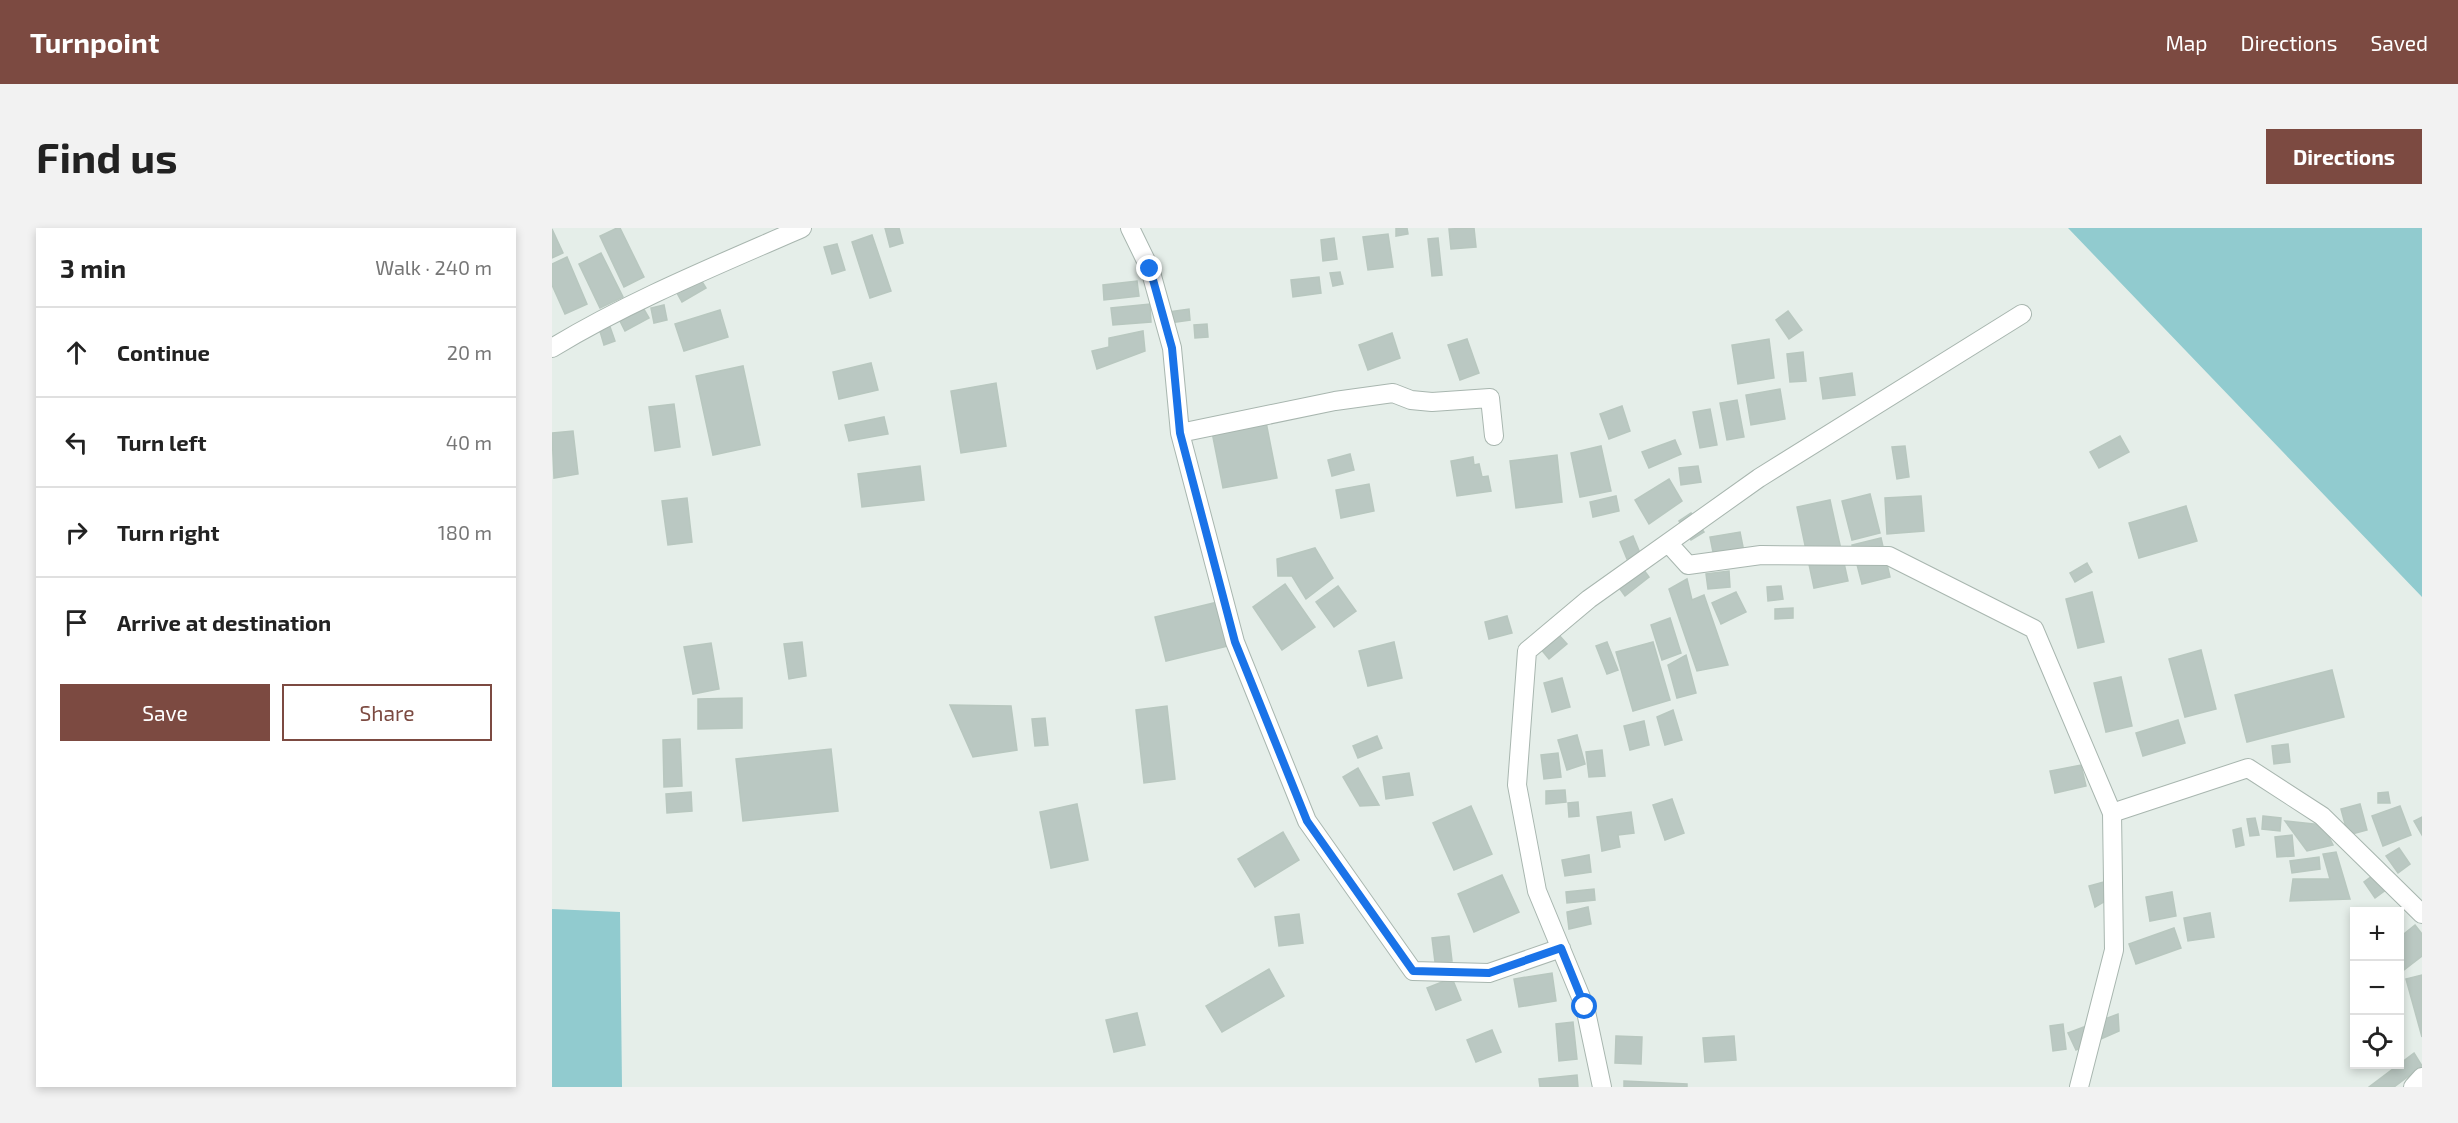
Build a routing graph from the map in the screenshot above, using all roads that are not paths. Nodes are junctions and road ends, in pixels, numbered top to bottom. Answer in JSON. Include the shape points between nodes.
{"nodes":[{"id":1,"x":802,"y":228,"type":"edge"},
{"id":2,"x":1130,"y":228,"type":"edge"},
{"id":3,"x":2022,"y":314,"type":"dead end"},
{"id":4,"x":552,"y":348,"type":"edge"},
{"id":5,"x":1180,"y":433,"type":"junction"},
{"id":6,"x":1494,"y":436,"type":"dead end"},
{"id":7,"x":1669,"y":544,"type":"junction"},
{"id":8,"x":2112,"y":813,"type":"junction"},
{"id":9,"x":2422,"y":914,"type":"edge"},
{"id":10,"x":1561,"y":948,"type":"junction"},
{"id":11,"x":2422,"y":1077,"type":"edge"},
{"id":12,"x":1602,"y":1087,"type":"edge"},
{"id":13,"x":2079,"y":1087,"type":"edge"},
{"id":14,"x":2413,"y":1087,"type":"edge"}],
"edges":[{"from":1,"to":4,"type":"street","via":[[694,276]]},
{"from":2,"to":5,"type":"street","via":[[1150,269],[1172,348]]},
{"from":3,"to":7,"type":"street","via":[[1759,478]]},
{"from":5,"to":6,"type":"street","via":[[1393,393],[1432,402],[1490,398]]},
{"from":5,"to":10,"type":"street","via":[[1235,642],[1307,821],[1413,971],[1489,973]]},
{"from":7,"to":8,"type":"street","via":[[1688,565],[1761,555],[1889,556],[2034,629]]},
{"from":7,"to":10,"type":"street","via":[[1590,599],[1527,651],[1517,785],[1537,891]]},
{"from":8,"to":9,"type":"street","via":[[2248,768],[2322,816]]},
{"from":8,"to":13,"type":"street","via":[[2114,950]]},
{"from":10,"to":12,"type":"street","via":[[1585,1007]]},
{"from":11,"to":14,"type":"street"}]}
